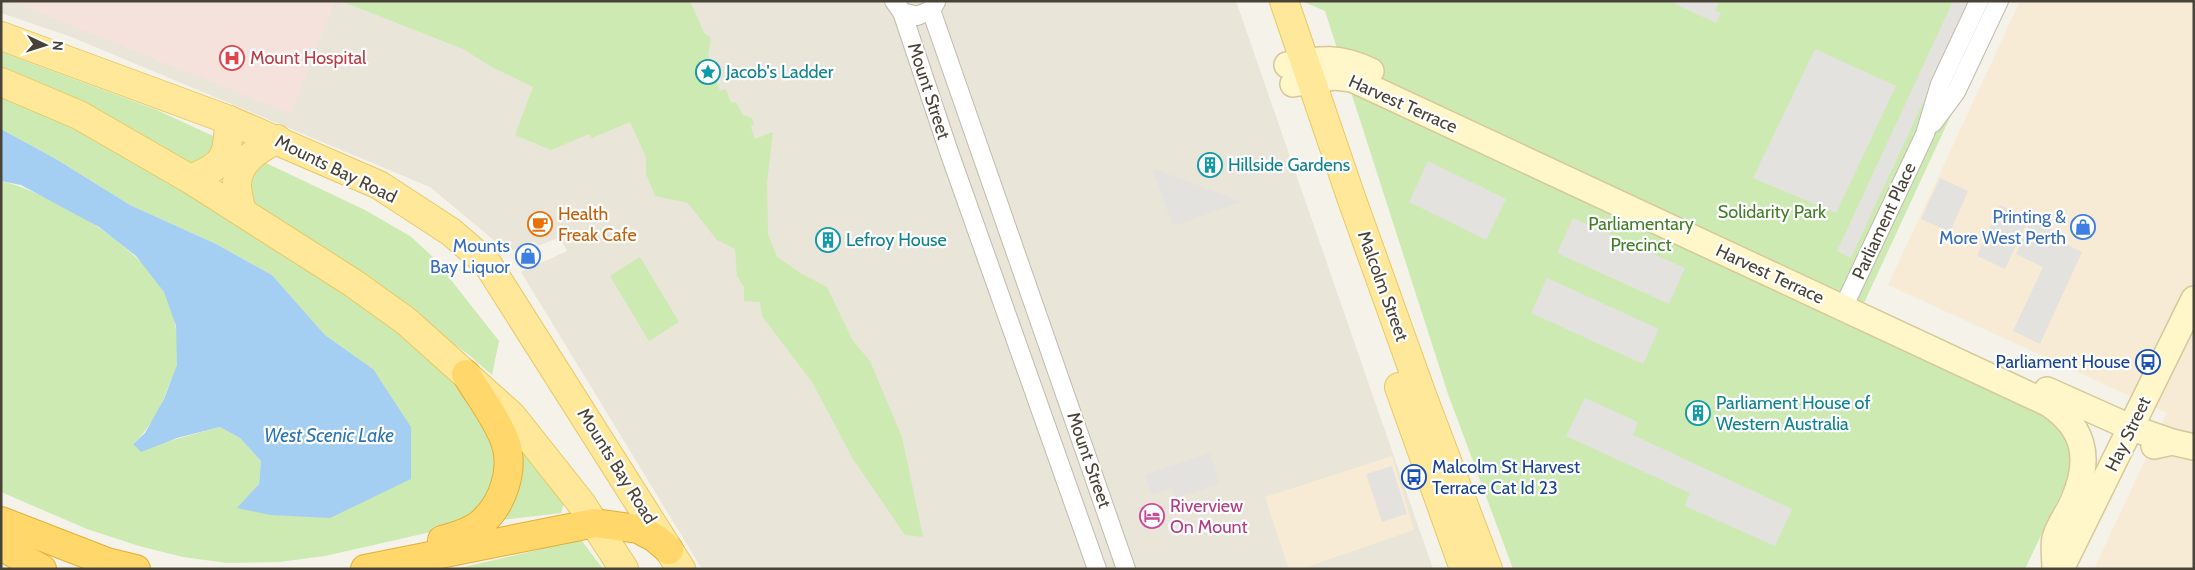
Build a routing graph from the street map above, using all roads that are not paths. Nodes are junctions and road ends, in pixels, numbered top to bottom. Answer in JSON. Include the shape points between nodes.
{"nodes":[{"id":1,"x":1264,"y":1,"type":"edge"},
{"id":2,"x":1284,"y":1,"type":"edge"},
{"id":3,"x":1980,"y":1,"type":"edge"},
{"id":4,"x":1999,"y":1,"type":"edge"},
{"id":5,"x":934,"y":6,"type":"edge"},
{"id":6,"x":898,"y":7,"type":"edge"},
{"id":7,"x":1,"y":36,"type":"edge"},
{"id":8,"x":1299,"y":73,"type":"junction"},
{"id":9,"x":1,"y":82,"type":"edge"},
{"id":10,"x":229,"y":120,"type":"junction"},
{"id":11,"x":1925,"y":134,"type":"junction"},
{"id":12,"x":277,"y":139,"type":"junction"},
{"id":13,"x":190,"y":179,"type":"junction"},
{"id":14,"x":994,"y":188,"type":"junction"},
{"id":15,"x":965,"y":198,"type":"junction"},
{"id":16,"x":242,"y":212,"type":"junction"},
{"id":17,"x":2194,"y":299,"type":"edge"},
{"id":18,"x":1846,"y":302,"type":"junction"},
{"id":19,"x":1051,"y":352,"type":"junction"},
{"id":20,"x":1023,"y":361,"type":"junction"},
{"id":21,"x":466,"y":374,"type":"junction"},
{"id":22,"x":2132,"y":428,"type":"junction"},
{"id":23,"x":2183,"y":445,"type":"edge"},
{"id":24,"x":2120,"y":452,"type":"junction"},
{"id":25,"x":1,"y":521,"type":"edge"},
{"id":26,"x":594,"y":523,"type":"junction"},
{"id":27,"x":1,"y":546,"type":"edge"},
{"id":28,"x":675,"y":560,"type":"edge"},
{"id":29,"x":42,"y":569,"type":"edge"},
{"id":30,"x":136,"y":569,"type":"edge"},
{"id":31,"x":352,"y":569,"type":"edge"},
{"id":32,"x":365,"y":569,"type":"edge"},
{"id":33,"x":624,"y":569,"type":"edge"},
{"id":34,"x":1096,"y":569,"type":"edge"},
{"id":35,"x":1126,"y":569,"type":"edge"},
{"id":36,"x":1464,"y":569,"type":"edge"},
{"id":37,"x":1488,"y":569,"type":"edge"},
{"id":38,"x":2055,"y":569,"type":"edge"},
{"id":39,"x":2061,"y":569,"type":"edge"}],
"edges":[{"from":1,"to":8,"type":"main road","name":"Malcolm Street"},
{"from":2,"to":8,"type":"main road","name":"Malcolm Street"},
{"from":3,"to":11,"type":"street","name":"Parliament Place","via":[[1940,84]]},
{"from":4,"to":11,"type":"street","name":"Parliament Place","via":[[1956,92]]},
{"from":5,"to":6,"type":"street","via":[[917,16],[909,16]]},
{"from":5,"to":14,"type":"street","name":"Mount Street"},
{"from":6,"to":15,"type":"street","name":"Mount Street"},
{"from":7,"to":10,"type":"main road","name":"Mounts Bay Road"},
{"from":8,"to":18,"type":"street","name":"Harvest Terrace","via":[[1335,59],[1357,64]]},
{"from":8,"to":36,"type":"main road","name":"Malcolm Street"},
{"from":8,"to":37,"type":"main road","name":"Malcolm Street","via":[[1352,200]]},
{"from":9,"to":13,"type":"main road","via":[[79,115]]},
{"from":10,"to":12,"type":"main road","name":"Mounts Bay Road"},
{"from":10,"to":13,"type":"main road","via":[[228,143],[222,161],[209,172]]},
{"from":11,"to":18,"type":"street","name":"Parliament Place"},
{"from":12,"to":16,"type":"main road","via":[[254,151],[240,169],[237,184]]},
{"from":12,"to":28,"type":"main road","name":"Mounts Bay Road","via":[[379,185],[451,232],[487,263]]},
{"from":13,"to":16,"type":"main road"},
{"from":14,"to":15,"type":"street"},
{"from":14,"to":19,"type":"street","name":"Mount Street"},
{"from":15,"to":20,"type":"street","name":"Mount Street"},
{"from":16,"to":21,"type":"main road","via":[[406,321]]},
{"from":17,"to":22,"type":"street","name":"Hay Street"},
{"from":18,"to":22,"type":"street","name":"Harvest Terrace"},
{"from":18,"to":38,"type":"street","name":"Harvest Terrace","via":[[2049,404],[2070,420],[2082,446],[2082,466],[2075,498],[2055,538]]},
{"from":19,"to":20,"type":"street"},
{"from":19,"to":35,"type":"street","name":"Mount Street"},
{"from":20,"to":34,"type":"street","name":"Mount Street"},
{"from":21,"to":26,"type":"main road","via":[[512,416]]},
{"from":21,"to":31,"type":"highway","via":[[505,442],[509,472],[493,510],[480,524],[464,533]]},
{"from":22,"to":23,"type":"street","name":"Harvest Terrace"},
{"from":22,"to":24,"type":"street","name":"Hay Street"},
{"from":23,"to":24,"type":"street","name":"Harvest Terrace"},
{"from":24,"to":39,"type":"street","name":"Hay Street"},
{"from":25,"to":30,"type":"highway","via":[[107,562]]},
{"from":26,"to":28,"type":"highway","via":[[638,529],[656,538]]},
{"from":26,"to":32,"type":"highway"},
{"from":26,"to":33,"type":"main road"},
{"from":27,"to":29,"type":"highway"}]}
